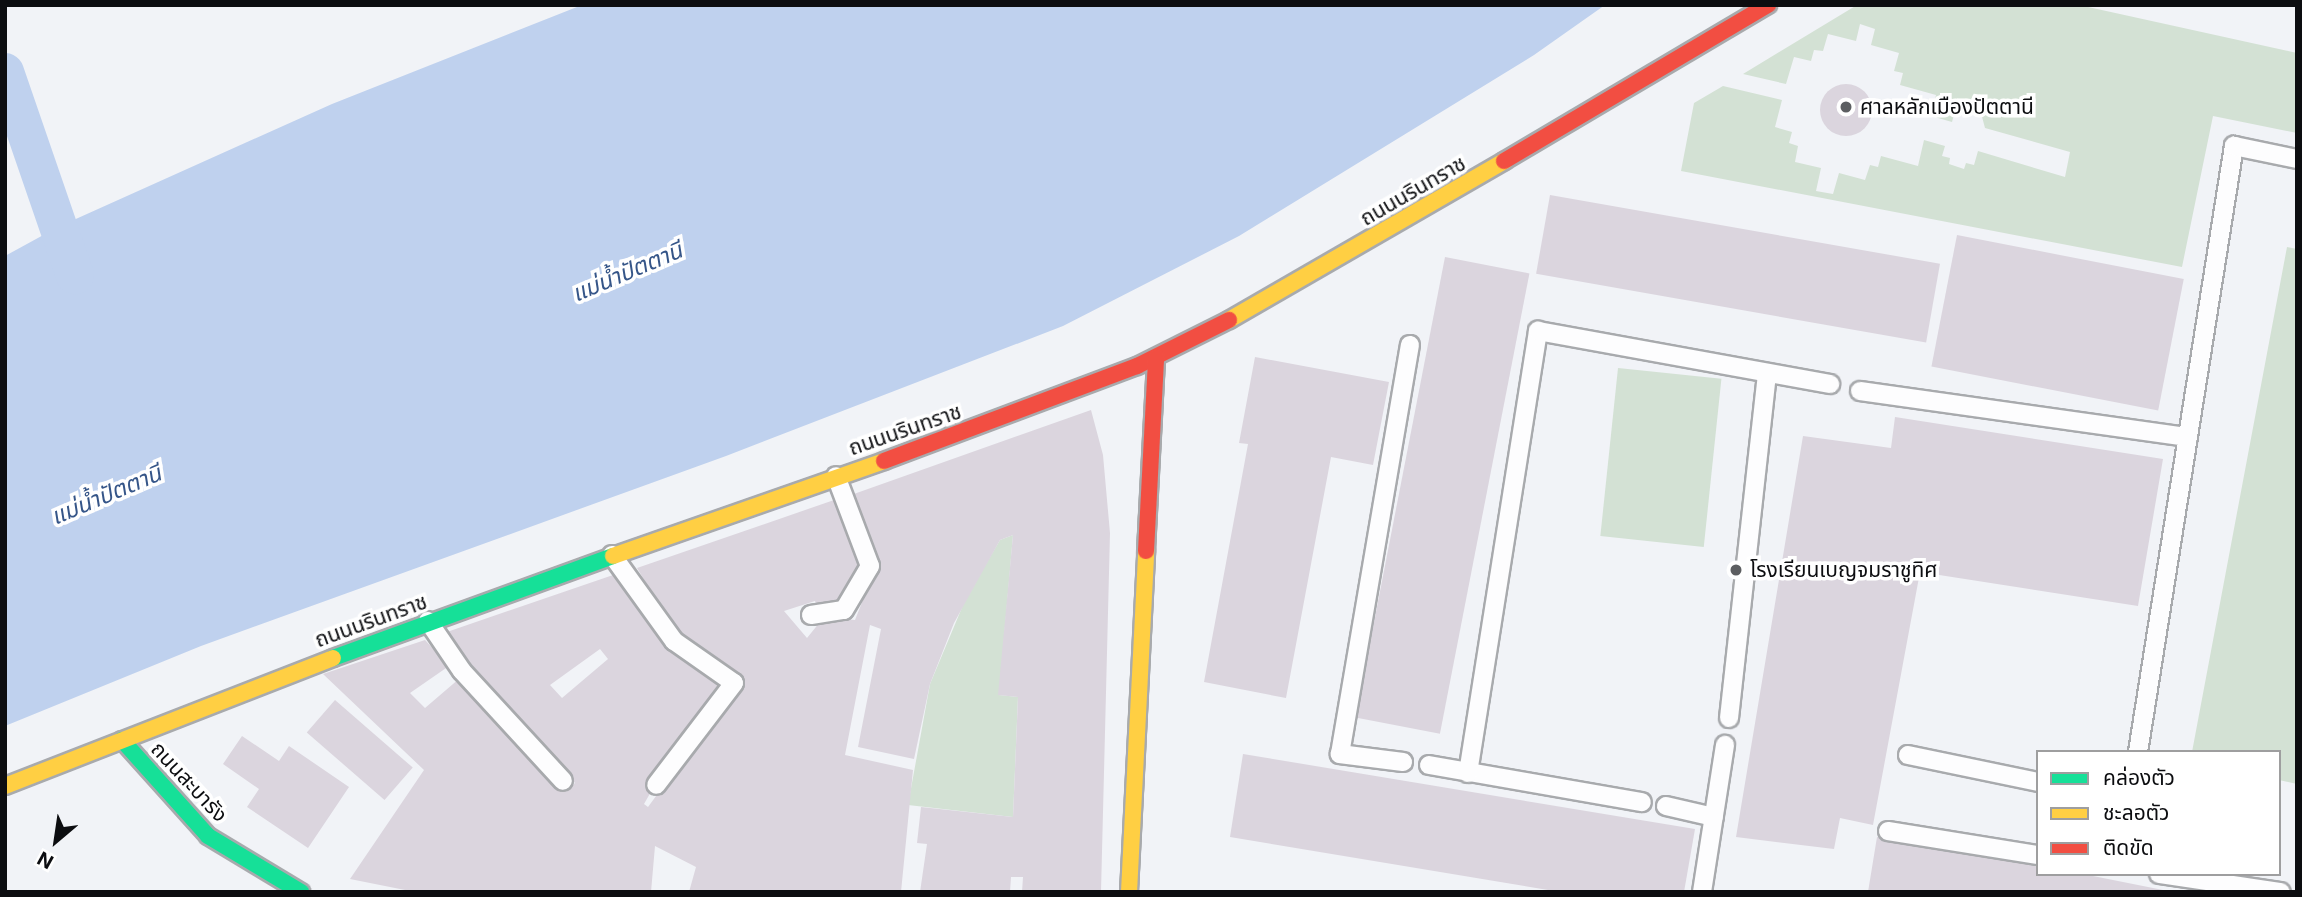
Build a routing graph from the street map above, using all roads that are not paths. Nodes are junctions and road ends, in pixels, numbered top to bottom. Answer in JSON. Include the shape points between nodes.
{"nodes":[{"id":1,"x":1768,"y":5,"type":"edge"},
{"id":2,"x":2297,"y":159,"type":"edge"},
{"id":3,"x":1410,"y":345,"type":"dead end"},
{"id":4,"x":1156,"y":357,"type":"junction"},
{"id":5,"x":1767,"y":373,"type":"junction"},
{"id":6,"x":1830,"y":384,"type":"dead end"},
{"id":7,"x":1860,"y":391,"type":"dead end"},
{"id":8,"x":2188,"y":437,"type":"junction"},
{"id":9,"x":836,"y":477,"type":"junction"},
{"id":10,"x":611,"y":554,"type":"junction"},
{"id":11,"x":811,"y":615,"type":"dead end"},
{"id":12,"x":428,"y":621,"type":"junction"},
{"id":13,"x":1728,"y":718,"type":"dead end"},
{"id":14,"x":122,"y":740,"type":"junction"},
{"id":15,"x":1725,"y":746,"type":"dead end"},
{"id":16,"x":2138,"y":750,"type":"edge"},
{"id":17,"x":1908,"y":755,"type":"dead end"},
{"id":18,"x":1403,"y":762,"type":"dead end"},
{"id":19,"x":1429,"y":765,"type":"dead end"},
{"id":20,"x":1468,"y":773,"type":"junction"},
{"id":21,"x":563,"y":781,"type":"dead end"},
{"id":22,"x":2036,"y":782,"type":"edge"},
{"id":23,"x":656,"y":785,"type":"dead end"},
{"id":24,"x":5,"y":786,"type":"edge"},
{"id":25,"x":1642,"y":802,"type":"dead end"},
{"id":26,"x":1666,"y":806,"type":"dead end"},
{"id":27,"x":1714,"y":817,"type":"junction"},
{"id":28,"x":1888,"y":831,"type":"dead end"},
{"id":29,"x":2036,"y":855,"type":"edge"},
{"id":30,"x":2173,"y":876,"type":"edge"},
{"id":31,"x":301,"y":892,"type":"edge"},
{"id":32,"x":1129,"y":892,"type":"edge"},
{"id":33,"x":1702,"y":892,"type":"edge"},
{"id":34,"x":2281,"y":892,"type":"edge"}],
"edges":[{"from":1,"to":4,"type":"street","name":"ถนนนรินทราช","via":[[1259,305]]},
{"from":2,"to":8,"type":"lane","via":[[2234,146]]},
{"from":3,"to":18,"type":"lane","via":[[1340,754]]},
{"from":4,"to":9,"type":"street","name":"ถนนนรินทราช"},
{"from":4,"to":32,"type":"street"},
{"from":5,"to":6,"type":"lane"},
{"from":5,"to":13,"type":"lane"},
{"from":5,"to":20,"type":"lane","via":[[1538,331]]},
{"from":7,"to":8,"type":"lane"},
{"from":8,"to":16,"type":"lane"},
{"from":9,"to":10,"type":"street","name":"ถนนนรินทราช"},
{"from":9,"to":11,"type":"lane","via":[[870,566],[844,610]]},
{"from":10,"to":12,"type":"street","name":"ถนนนรินทราช"},
{"from":10,"to":23,"type":"lane","via":[[674,640],[734,683]]},
{"from":12,"to":14,"type":"street","name":"ถนนนรินทราช"},
{"from":12,"to":21,"type":"lane","via":[[463,671]]},
{"from":14,"to":24,"type":"street","name":"ถนนนรินทราช"},
{"from":14,"to":31,"type":"street","name":"ถนนสะบารัง","via":[[208,836]]},
{"from":15,"to":27,"type":"lane"},
{"from":17,"to":22,"type":"lane"},
{"from":19,"to":20,"type":"lane"},
{"from":20,"to":25,"type":"lane"},
{"from":26,"to":27,"type":"lane"},
{"from":27,"to":33,"type":"lane"},
{"from":28,"to":29,"type":"lane"},
{"from":30,"to":34,"type":"lane"}]}
